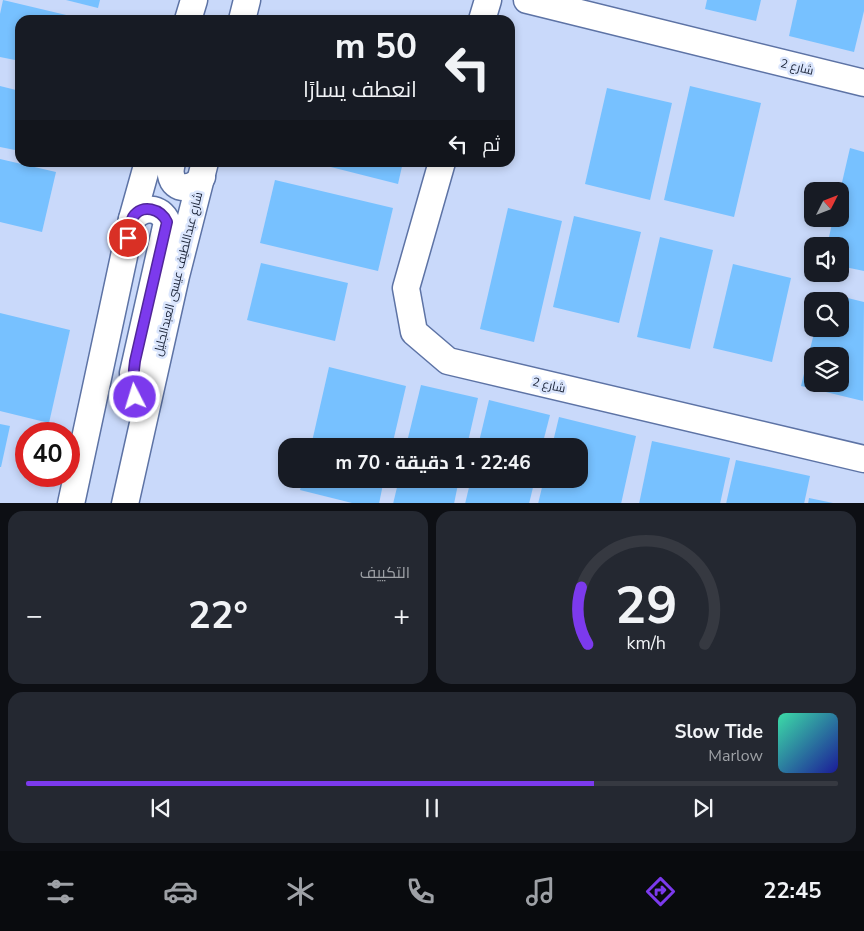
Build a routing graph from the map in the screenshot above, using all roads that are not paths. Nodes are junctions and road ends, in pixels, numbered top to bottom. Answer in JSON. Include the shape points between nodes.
{"nodes":[{"id":1,"x":194,"y":0,"type":"edge"},
{"id":2,"x":202,"y":0,"type":"edge"},
{"id":3,"x":247,"y":0,"type":"edge"},
{"id":4,"x":488,"y":0,"type":"edge"},
{"id":5,"x":527,"y":0,"type":"edge"},
{"id":6,"x":190,"y":15,"type":"edge"},
{"id":7,"x":201,"y":15,"type":"edge"},
{"id":8,"x":243,"y":15,"type":"edge"},
{"id":9,"x":484,"y":15,"type":"edge"},
{"id":10,"x":864,"y":83,"type":"edge"},
{"id":11,"x":147,"y":167,"type":"edge"},
{"id":12,"x":171,"y":167,"type":"edge"},
{"id":13,"x":441,"y":167,"type":"edge"},
{"id":14,"x":204,"y":170,"type":"edge"},
{"id":15,"x":132,"y":219,"type":"junction"},
{"id":16,"x":144,"y":417,"type":"junction"},
{"id":17,"x":864,"y":459,"type":"edge"},
{"id":18,"x":71,"y":503,"type":"edge"},
{"id":19,"x":125,"y":503,"type":"edge"}],
"edges":[{"from":1,"to":6,"type":"street"},
{"from":2,"to":7,"type":"street"},
{"from":3,"to":8,"type":"street"},
{"from":4,"to":9,"type":"street"},
{"from":5,"to":10,"type":"street","name":"شارع 2"},
{"from":11,"to":15,"type":"street"},
{"from":12,"to":14,"type":"street","via":[[174,182],[184,188],[196,185]]},
{"from":13,"to":17,"type":"street","name":"شارع 2","via":[[406,288],[414,332],[448,361]]},
{"from":14,"to":16,"type":"street","name":"شارع عبداللطيف عيسى العبدالجليل"},
{"from":15,"to":16,"type":"street","via":[[140,211],[151,209],[161,213],[167,222],[133,374],[135,397]]},
{"from":15,"to":18,"type":"street"},
{"from":16,"to":19,"type":"street","name":"شارع عبداللطيف عيسى العبدالجليل"}]}
